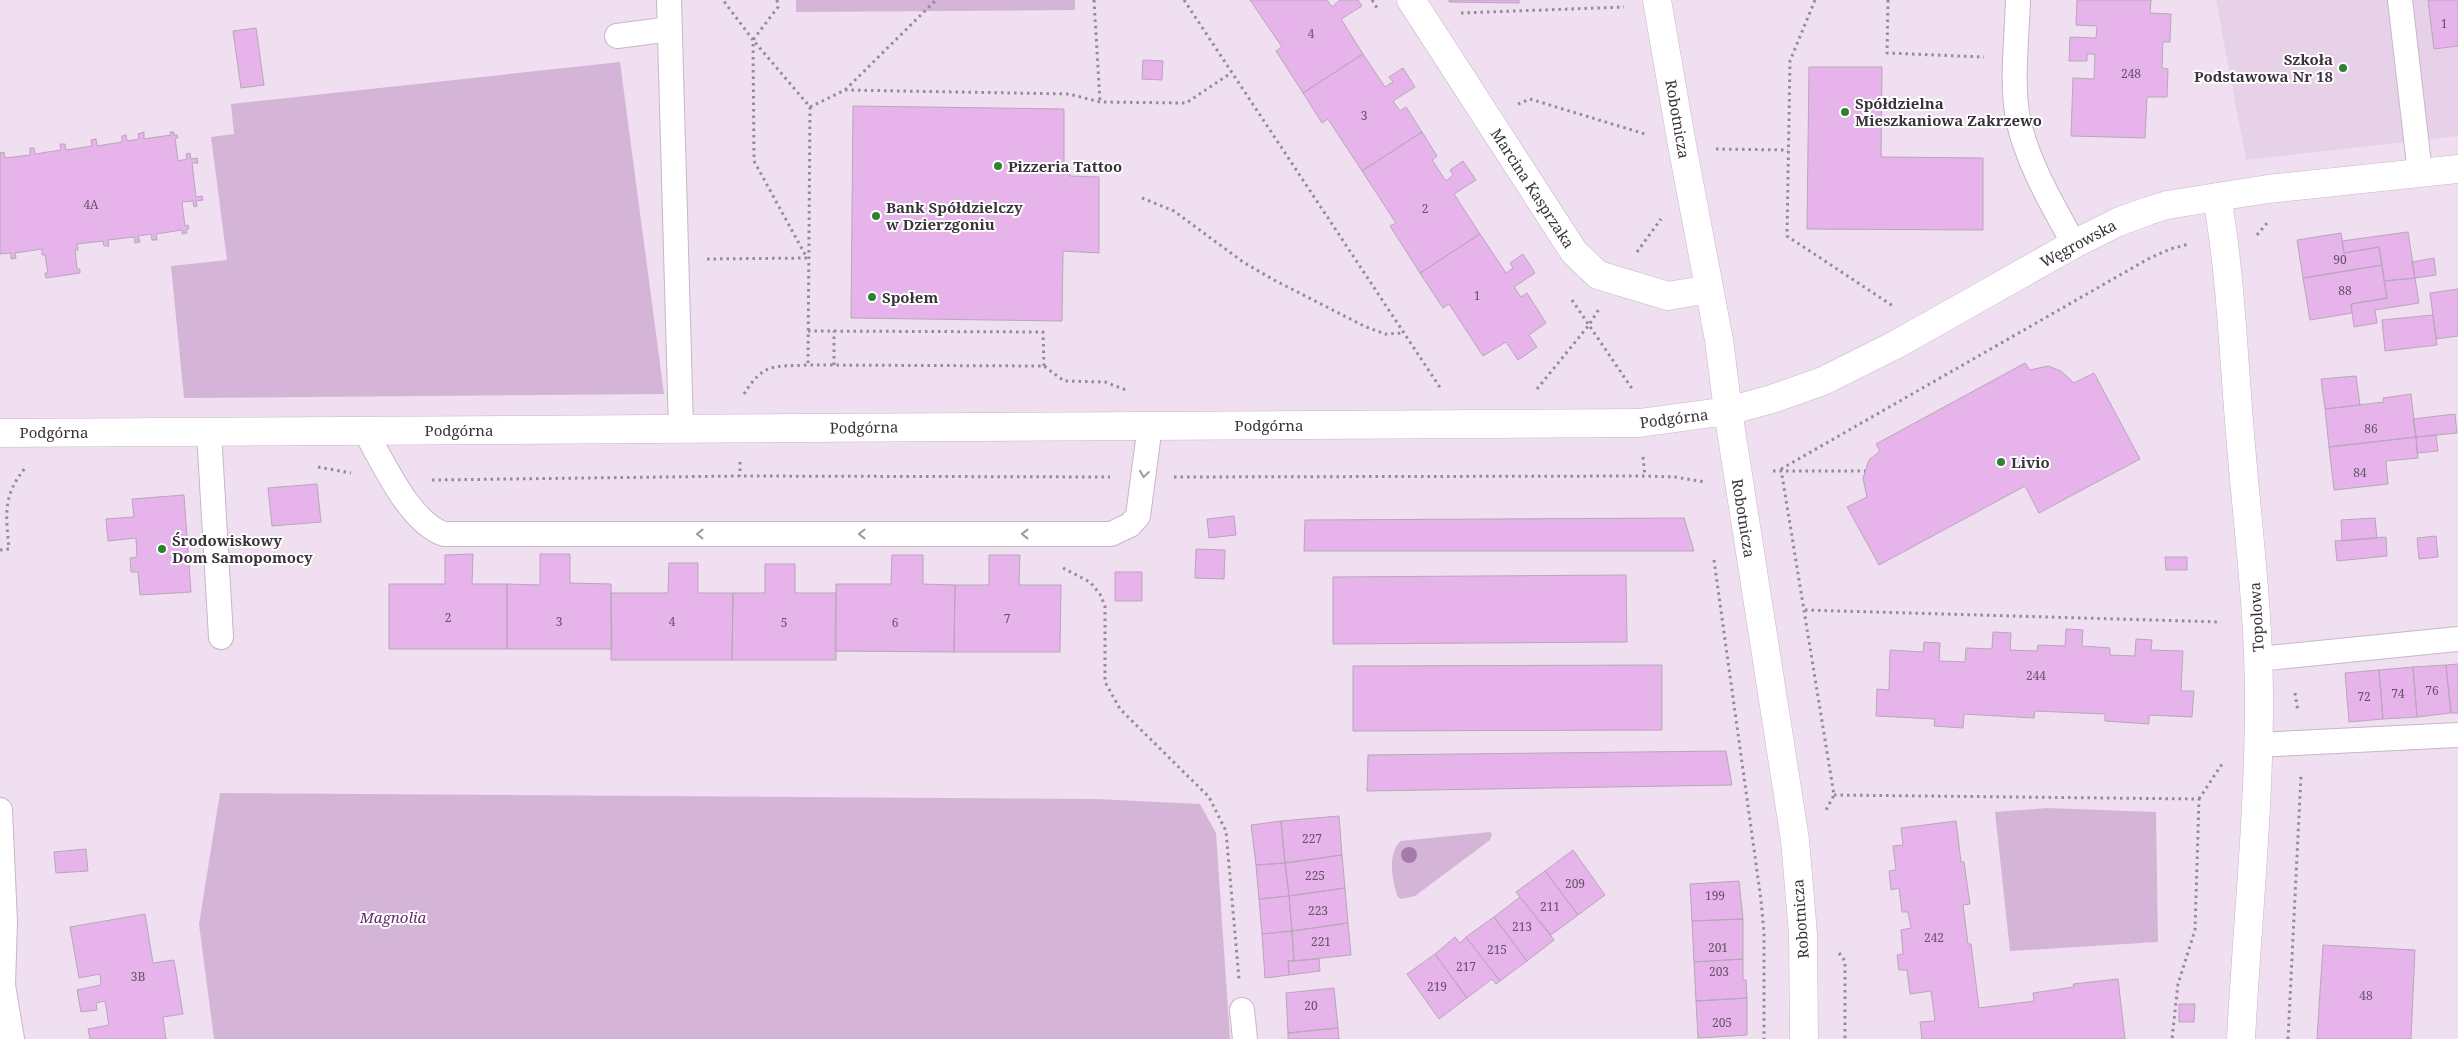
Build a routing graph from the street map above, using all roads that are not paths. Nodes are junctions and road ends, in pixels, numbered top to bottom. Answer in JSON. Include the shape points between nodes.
{"nodes":[{"id":1,"x":669,"y":0,"type":"edge"},
{"id":2,"x":2018,"y":0,"type":"edge"},
{"id":3,"x":2400,"y":0,"type":"edge"},
{"id":4,"x":1657,"y":2,"type":"edge"},
{"id":5,"x":1416,"y":7,"type":"edge"},
{"id":6,"x":670,"y":29,"type":"junction"},
{"id":7,"x":617,"y":36,"type":"dead end"},
{"id":8,"x":2458,"y":170,"type":"edge"},
{"id":9,"x":2420,"y":174,"type":"junction"},
{"id":10,"x":2217,"y":197,"type":"junction"},
{"id":11,"x":2074,"y":244,"type":"junction"},
{"id":12,"x":1709,"y":289,"type":"junction"},
{"id":13,"x":1728,"y":411,"type":"junction"},
{"id":14,"x":1150,"y":425,"type":"junction"},
{"id":15,"x":681,"y":429,"type":"junction"},
{"id":16,"x":365,"y":431,"type":"junction"},
{"id":17,"x":0,"y":432,"type":"edge"},
{"id":18,"x":209,"y":432,"type":"junction"},
{"id":19,"x":221,"y":637,"type":"dead end"},
{"id":20,"x":2458,"y":639,"type":"edge"},
{"id":21,"x":2258,"y":659,"type":"junction"},
{"id":22,"x":2458,"y":735,"type":"edge"},
{"id":23,"x":2258,"y":745,"type":"junction"},
{"id":24,"x":0,"y":810,"type":"edge"},
{"id":25,"x":1242,"y":1010,"type":"road end"},
{"id":26,"x":12,"y":1039,"type":"edge"},
{"id":27,"x":1245,"y":1039,"type":"edge"},
{"id":28,"x":1804,"y":1039,"type":"edge"},
{"id":29,"x":2242,"y":1039,"type":"edge"}],
"edges":[{"from":1,"to":6,"type":"lane"},
{"from":2,"to":11,"type":"lane","via":[[2018,117],[2022,135]]},
{"from":3,"to":9,"type":"lane"},
{"from":4,"to":12,"type":"street","name":"Robotnicza"},
{"from":5,"to":12,"type":"street","name":"Marcina Kasprzaka","via":[[1574,252],[1588,268],[1608,279],[1668,296]]},
{"from":6,"to":7,"type":"lane"},
{"from":6,"to":15,"type":"lane"},
{"from":8,"to":9,"type":"street","name":"Węgrowska"},
{"from":9,"to":10,"type":"street","name":"Węgrowska"},
{"from":10,"to":11,"type":"street","name":"Węgrowska","via":[[2148,211]]},
{"from":10,"to":21,"type":"street","name":"Topolowa","via":[[2225,244],[2244,492],[2256,600]]},
{"from":11,"to":13,"type":"street","name":"Węgrowska","via":[[1842,372],[1772,399]]},
{"from":12,"to":13,"type":"street","name":"Robotnicza"},
{"from":13,"to":14,"type":"street","name":"Podgórna","via":[[1639,423]]},
{"from":13,"to":28,"type":"street","name":"Robotnicza","via":[[1794,840],[1802,934]]},
{"from":14,"to":15,"type":"street","name":"Podgórna"},
{"from":14,"to":16,"type":"lane","one_way":true,"via":[[1138,516],[1130,525],[1111,534],[444,534],[424,523]]},
{"from":15,"to":16,"type":"street","name":"Podgórna"},
{"from":16,"to":18,"type":"street","name":"Podgórna"},
{"from":17,"to":18,"type":"street","name":"Podgórna"},
{"from":18,"to":19,"type":"lane"},
{"from":20,"to":21,"type":"lane"},
{"from":21,"to":23,"type":"street","name":"Topolowa"},
{"from":22,"to":23,"type":"lane"},
{"from":23,"to":29,"type":"street","name":"Topolowa"},
{"from":24,"to":26,"type":"lane","via":[[5,922],[3,985]]},
{"from":25,"to":27,"type":"lane"}]}
